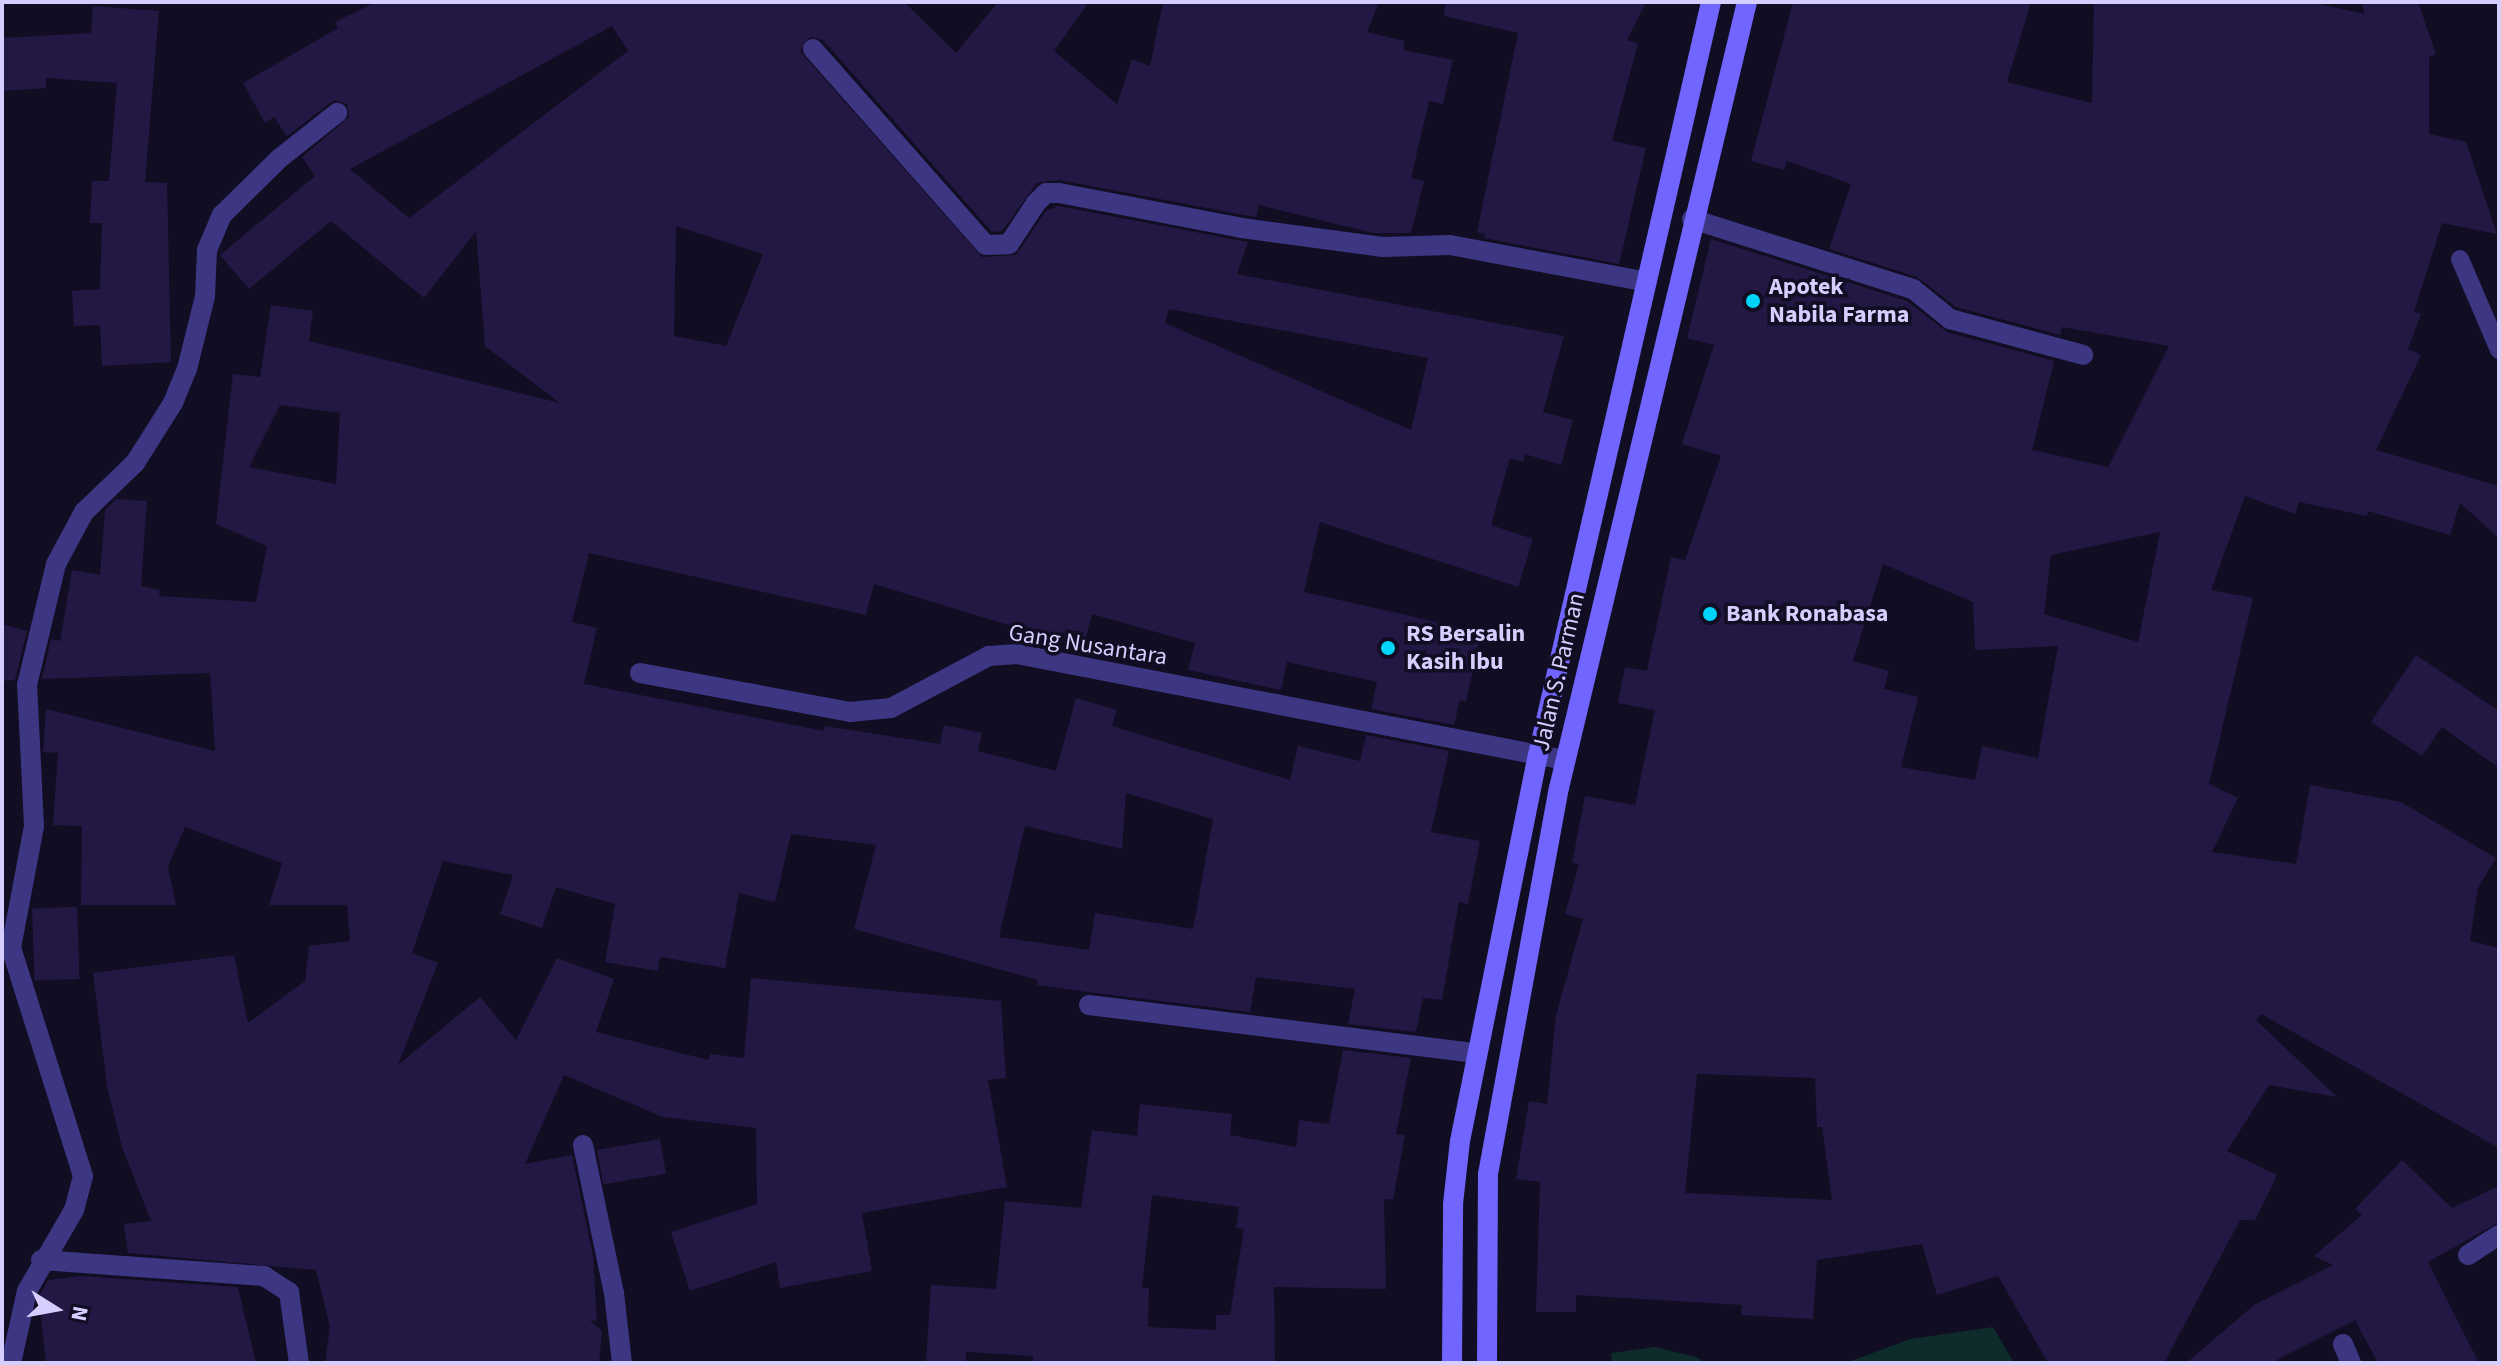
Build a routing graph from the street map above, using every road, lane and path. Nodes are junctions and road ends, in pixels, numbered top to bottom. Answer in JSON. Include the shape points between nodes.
{"nodes":[{"id":1,"x":1711,"y":2,"type":"edge"},
{"id":2,"x":1747,"y":2,"type":"edge"},
{"id":3,"x":813,"y":49,"type":"dead end"},
{"id":4,"x":337,"y":113,"type":"dead end"},
{"id":5,"x":1692,"y":219,"type":"junction"},
{"id":6,"x":2460,"y":259,"type":"dead end"},
{"id":7,"x":1647,"y":282,"type":"junction"},
{"id":8,"x":2499,"y":350,"type":"edge"},
{"id":9,"x":2083,"y":355,"type":"dead end"},
{"id":10,"x":640,"y":673,"type":"dead end"},
{"id":11,"x":1538,"y":755,"type":"junction"},
{"id":12,"x":1565,"y":760,"type":"junction"},
{"id":13,"x":1089,"y":1005,"type":"dead end"},
{"id":14,"x":1477,"y":1053,"type":"junction"},
{"id":15,"x":583,"y":1145,"type":"dead end"},
{"id":16,"x":2499,"y":1235,"type":"edge"},
{"id":17,"x":2468,"y":1255,"type":"dead end"},
{"id":18,"x":41,"y":1260,"type":"junction"},
{"id":19,"x":11,"y":1363,"type":"edge"},
{"id":20,"x":299,"y":1363,"type":"edge"},
{"id":21,"x":622,"y":1363,"type":"edge"},
{"id":22,"x":1452,"y":1363,"type":"edge"},
{"id":23,"x":1487,"y":1363,"type":"edge"}],
"edges":[{"from":1,"to":7,"type":"main road","name":"Jalan S. Parman"},
{"from":2,"to":5,"type":"main road","name":"Jalan S. Parman"},
{"from":3,"to":7,"type":"street","via":[[986,245],[1009,244],[1036,203],[1046,193],[1059,193],[1242,228],[1383,247],[1450,245]]},
{"from":4,"to":18,"type":"street","via":[[280,158],[222,215],[207,250],[205,296],[173,403],[135,463],[84,512],[56,564],[27,685],[34,826],[11,948],[83,1176],[74,1210]]},
{"from":5,"to":9,"type":"street","via":[[1913,289],[1950,319]]},
{"from":5,"to":12,"type":"main road","name":"Jalan S. Parman"},
{"from":6,"to":8,"type":"lane"},
{"from":7,"to":11,"type":"main road","name":"Jalan S. Parman"},
{"from":10,"to":11,"type":"street","name":"Gang Nusantara","via":[[850,712],[891,708],[989,656],[1017,654]]},
{"from":11,"to":12,"type":"street","name":"Gang Nusantara"},
{"from":11,"to":14,"type":"main road","name":"Jalan S. Parman"},
{"from":12,"to":23,"type":"main road","name":"Jalan S. Parman","via":[[1488,1174]]},
{"from":13,"to":14,"type":"street"},
{"from":14,"to":22,"type":"main road","name":"Jalan S. Parman","via":[[1455,1175]]},
{"from":15,"to":21,"type":"street","via":[[614,1293]]},
{"from":16,"to":17,"type":"street"},
{"from":18,"to":19,"type":"street","via":[[27,1291]]},
{"from":18,"to":20,"type":"street","via":[[264,1276],[289,1292]]}]}
